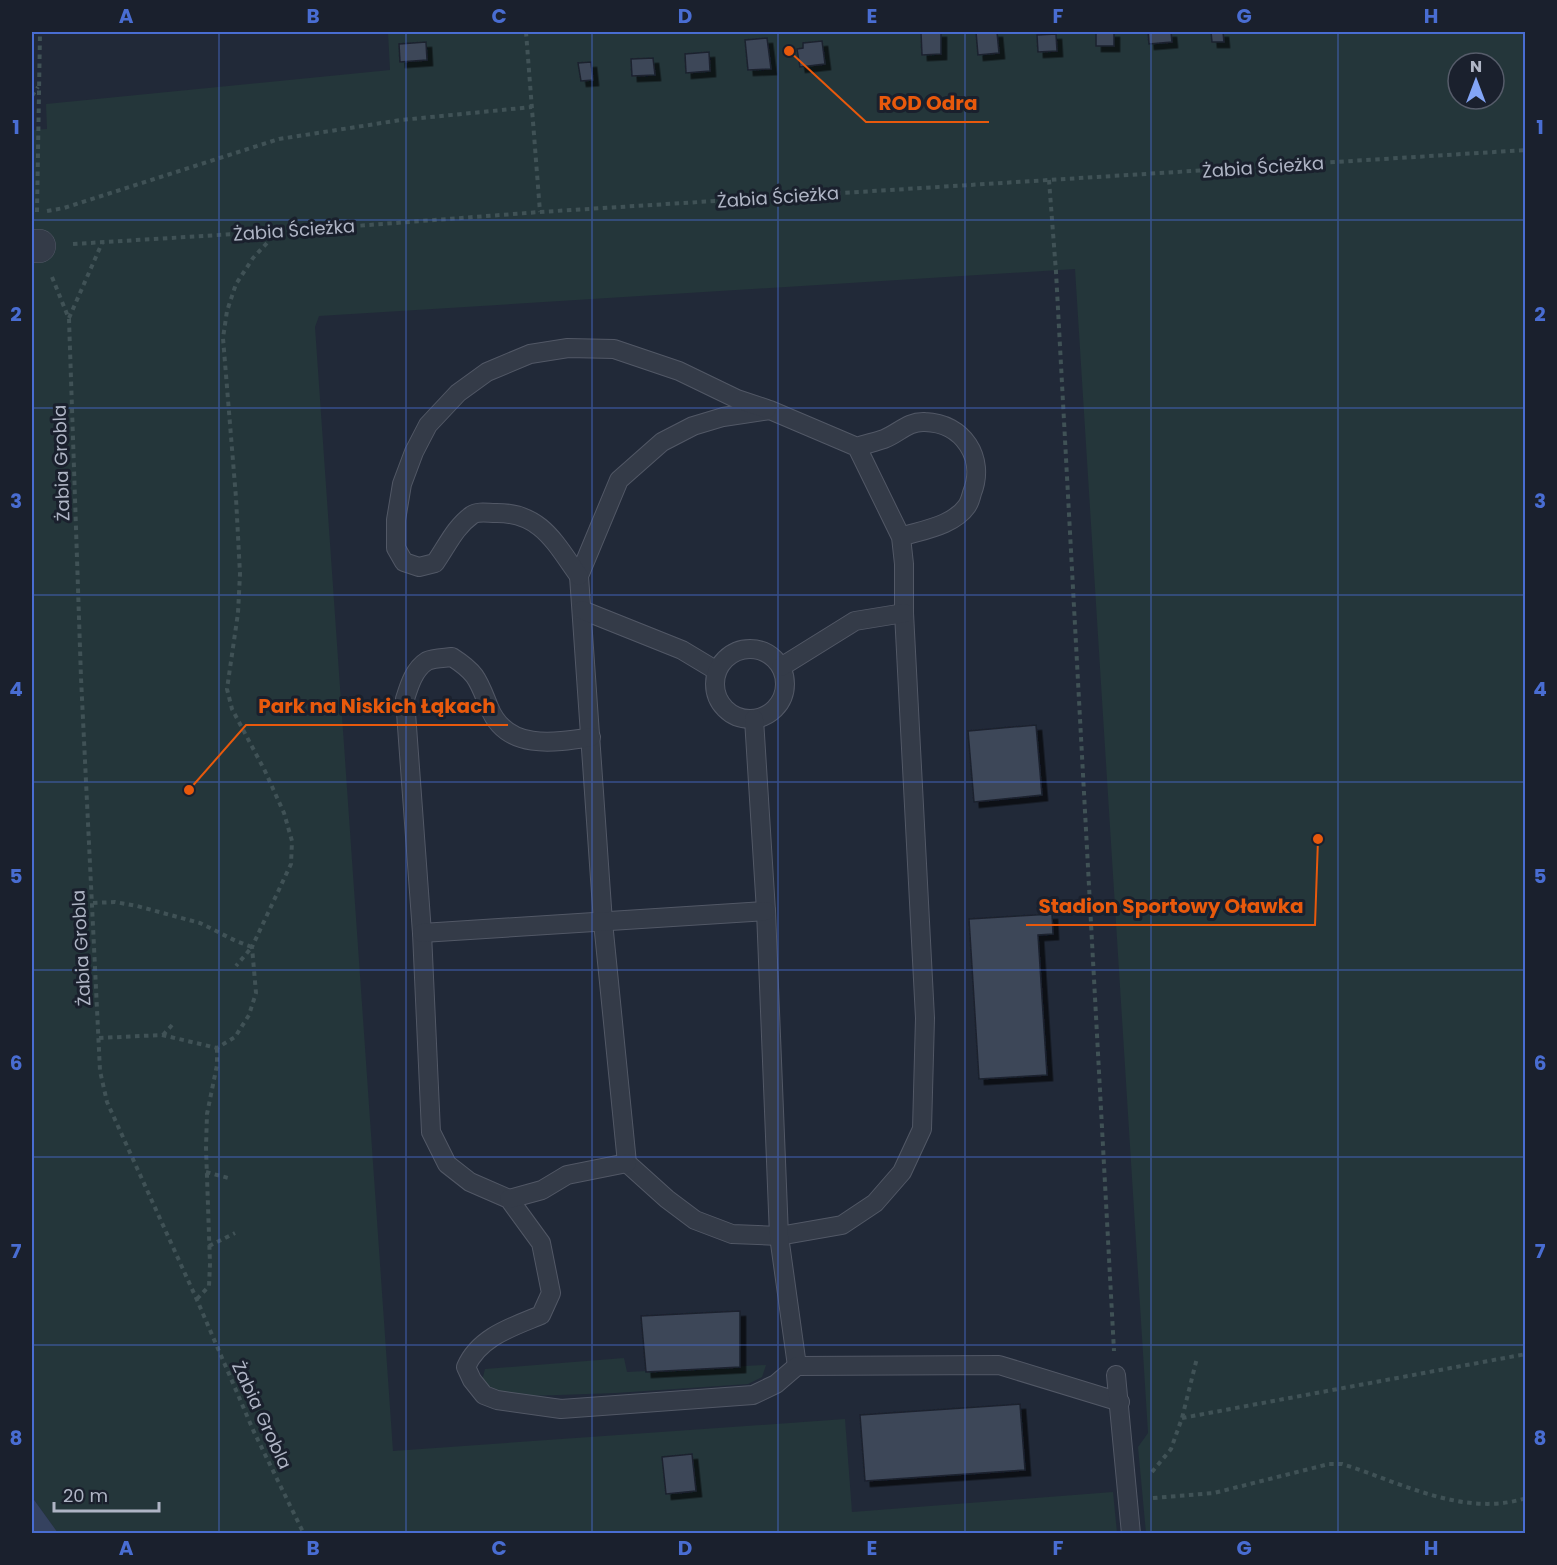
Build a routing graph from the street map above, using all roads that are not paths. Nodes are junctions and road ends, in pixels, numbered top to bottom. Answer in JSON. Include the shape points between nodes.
{"nodes":[{"id":1,"x":770,"y":410,"type":"junction"},
{"id":2,"x":857,"y":447,"type":"junction"},
{"id":3,"x":901,"y":537,"type":"junction"},
{"id":4,"x":579,"y":576,"type":"junction"},
{"id":5,"x":582,"y":610,"type":"junction"},
{"id":6,"x":904,"y":613,"type":"junction"},
{"id":7,"x":782,"y":667,"type":"junction"},
{"id":8,"x":717,"y":671,"type":"junction"},
{"id":9,"x":754,"y":719,"type":"junction"},
{"id":10,"x":591,"y":737,"type":"junction"},
{"id":11,"x":766,"y":911,"type":"junction"},
{"id":12,"x":603,"y":922,"type":"junction"},
{"id":13,"x":422,"y":933,"type":"junction"},
{"id":14,"x":627,"y":1163,"type":"junction"},
{"id":15,"x":509,"y":1199,"type":"junction"},
{"id":16,"x":779,"y":1236,"type":"junction"},
{"id":17,"x":797,"y":1366,"type":"junction"},
{"id":18,"x":1116,"y":1376,"type":"road end"},
{"id":19,"x":1120,"y":1402,"type":"junction"},
{"id":20,"x":1131,"y":1533,"type":"edge"}],
"edges":[{"from":1,"to":2,"type":"lane"},
{"from":1,"to":4,"type":"lane","via":[[713,420],[662,442],[619,480]]},
{"from":1,"to":4,"type":"lane","via":[[679,371],[614,349],[568,348],[530,354],[487,372],[458,393],[428,425],[402,484],[396,549],[404,562],[419,567],[435,563],[458,527],[475,513],[503,513],[522,516],[547,532]]},
{"from":2,"to":3,"type":"lane"},
{"from":2,"to":3,"type":"lane","via":[[886,438],[905,425],[923,422],[955,430],[971,449],[977,482],[968,506],[954,518]]},
{"from":3,"to":6,"type":"lane"},
{"from":4,"to":5,"type":"lane"},
{"from":5,"to":8,"type":"lane","via":[[682,650]]},
{"from":5,"to":10,"type":"lane"},
{"from":6,"to":7,"type":"lane","via":[[855,621]]},
{"from":6,"to":16,"type":"lane","via":[[925,1018],[922,1129],[902,1172],[875,1203],[842,1224]]},
{"from":7,"to":8,"type":"lane","via":[[764,652],[742,650],[730,655]]},
{"from":7,"to":9,"type":"lane","via":[[783,696],[766,716]]},
{"from":8,"to":9,"type":"lane","via":[[714,683],[719,702],[738,718]]},
{"from":9,"to":11,"type":"lane"},
{"from":10,"to":12,"type":"lane"},
{"from":10,"to":13,"type":"lane","via":[[554,743],[528,741],[504,730],[470,668],[452,657],[428,661],[416,672],[405,699]]},
{"from":11,"to":12,"type":"lane"},
{"from":11,"to":16,"type":"lane"},
{"from":12,"to":13,"type":"lane"},
{"from":12,"to":14,"type":"lane"},
{"from":13,"to":15,"type":"lane","via":[[431,1132],[447,1164],[470,1182]]},
{"from":14,"to":15,"type":"lane","via":[[567,1175],[542,1190]]},
{"from":14,"to":16,"type":"lane","via":[[694,1220],[732,1234]]},
{"from":15,"to":17,"type":"lane","via":[[542,1243],[551,1293],[541,1315],[499,1332],[472,1354],[466,1367],[484,1395],[561,1409],[753,1395],[776,1384]]},
{"from":16,"to":17,"type":"lane"},
{"from":17,"to":19,"type":"lane","via":[[999,1365]]},
{"from":18,"to":19,"type":"lane"},
{"from":19,"to":20,"type":"lane"}]}
